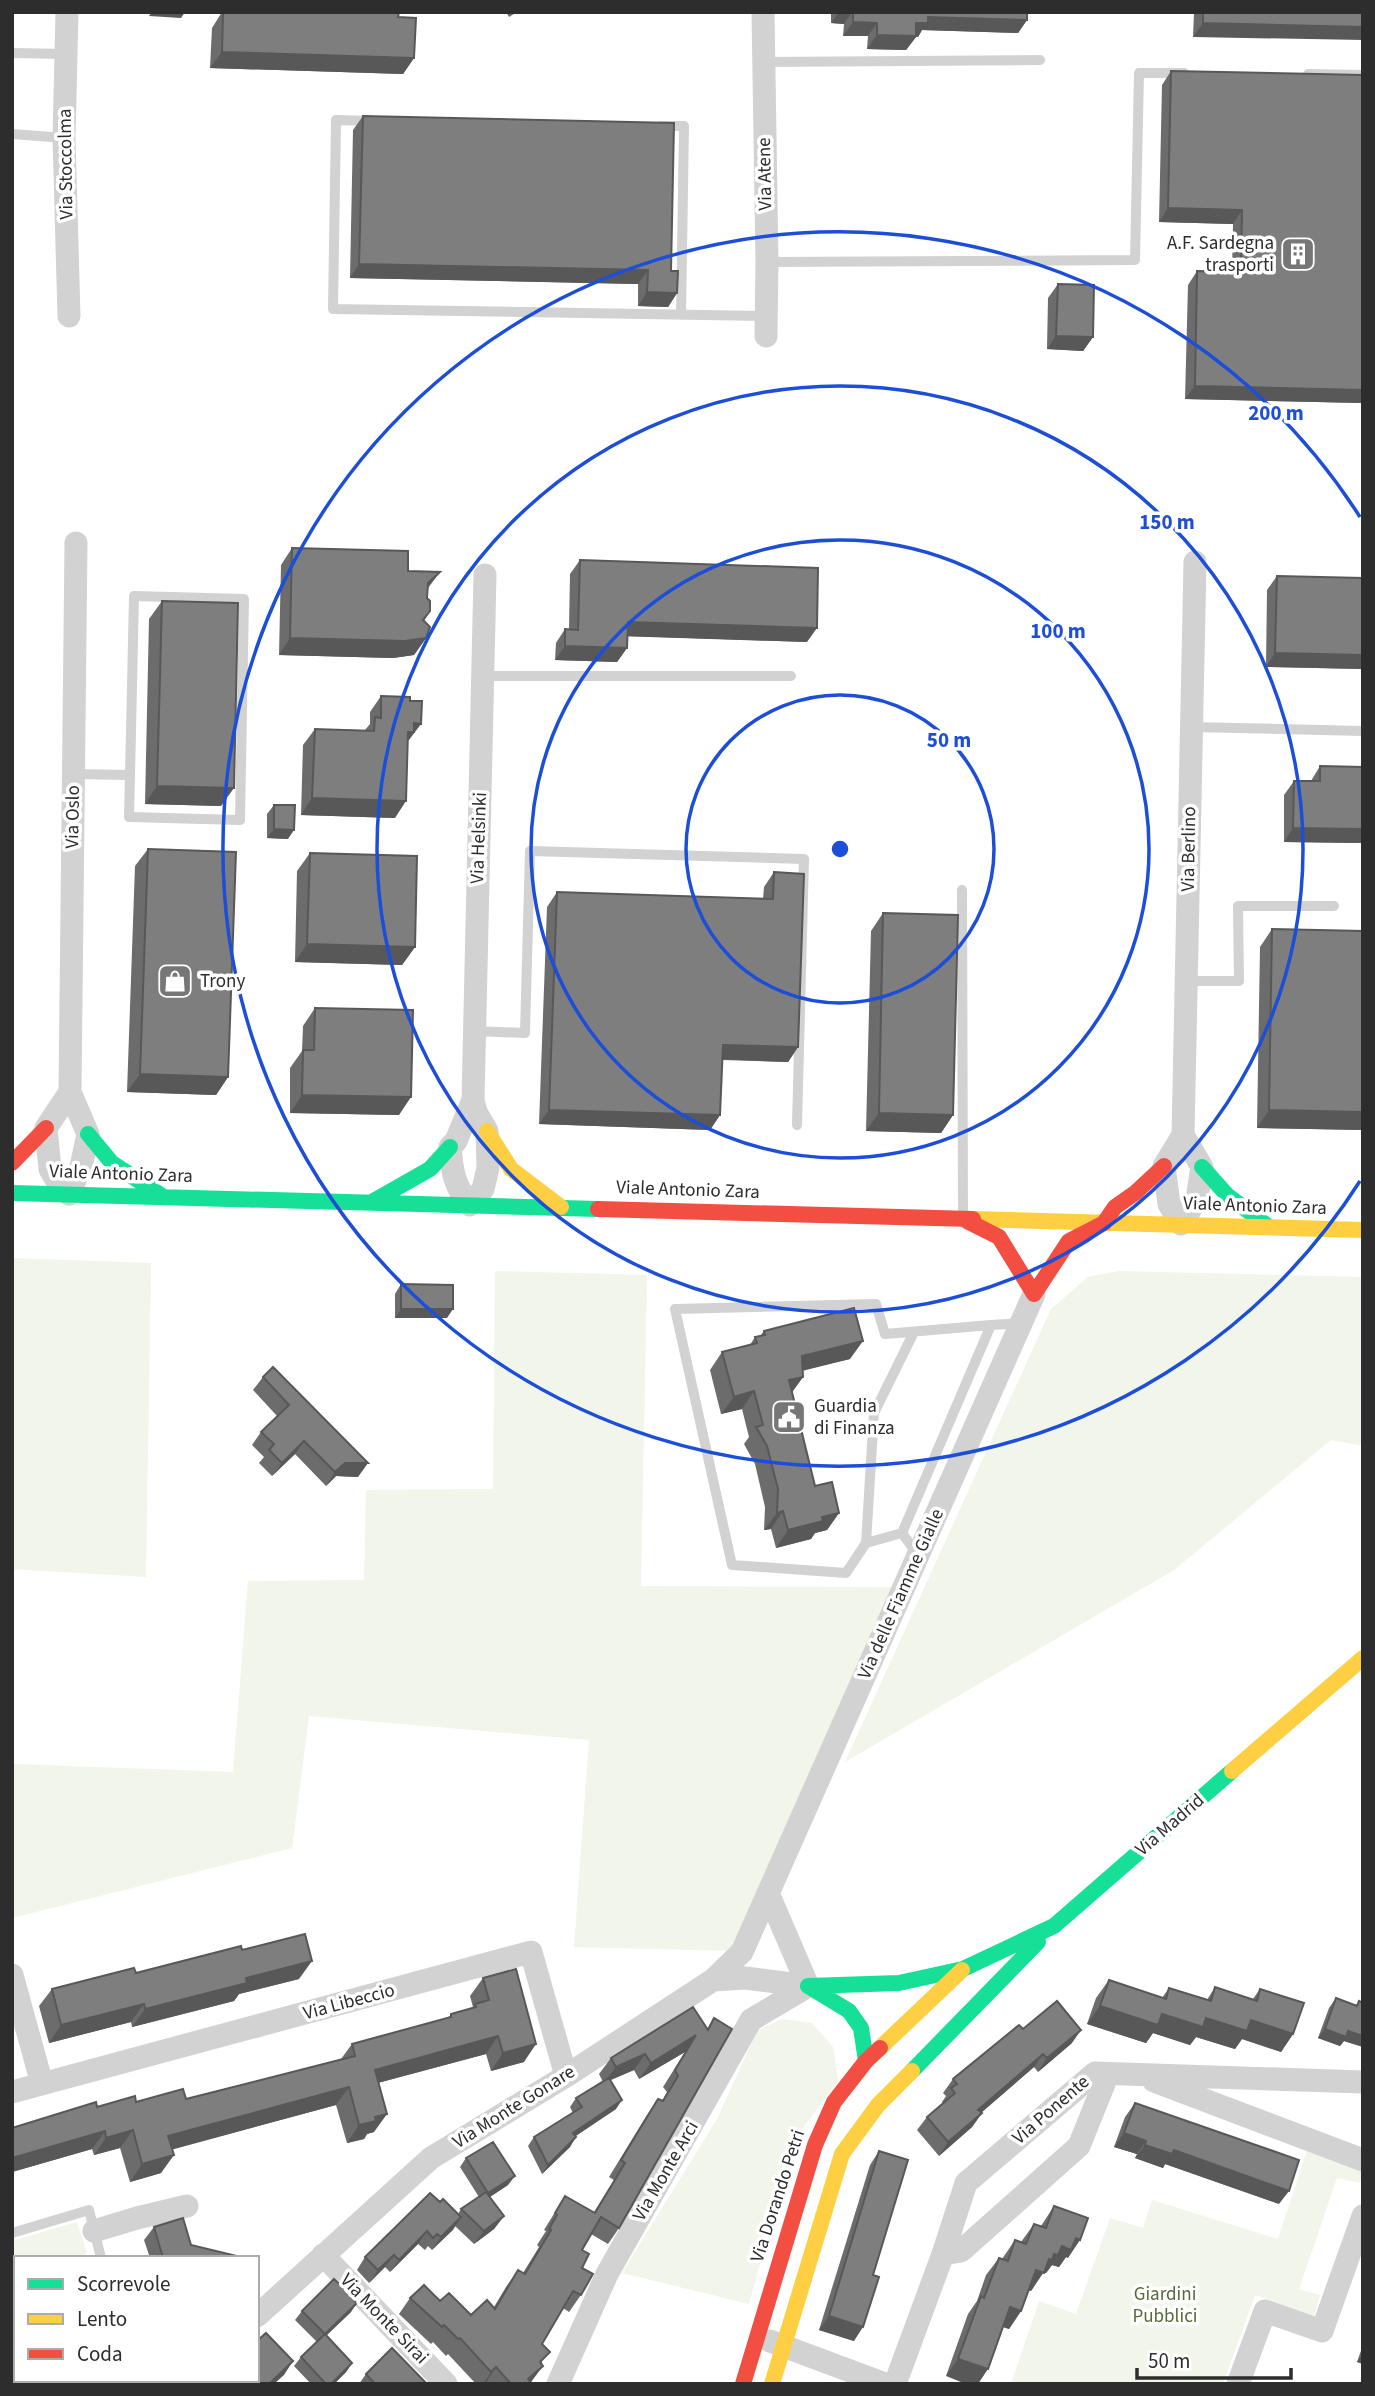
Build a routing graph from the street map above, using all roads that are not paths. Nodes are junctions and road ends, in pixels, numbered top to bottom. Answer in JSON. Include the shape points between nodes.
{"nodes":[{"id":1,"x":67,"y":12,"type":"edge"},
{"id":2,"x":763,"y":12,"type":"edge"},
{"id":3,"x":12,"y":52,"type":"edge"},
{"id":4,"x":66,"y":54,"type":"junction"},
{"id":5,"x":1040,"y":60,"type":"dead end"},
{"id":6,"x":762,"y":62,"type":"junction"},
{"id":7,"x":1195,"y":73,"type":"edge"},
{"id":8,"x":1293,"y":74,"type":"edge"},
{"id":9,"x":1363,"y":75,"type":"edge"},
{"id":10,"x":377,"y":121,"type":"edge"},
{"id":11,"x":642,"y":126,"type":"edge"},
{"id":12,"x":12,"y":134,"type":"edge"},
{"id":13,"x":64,"y":138,"type":"junction"},
{"id":14,"x":767,"y":262,"type":"junction"},
{"id":15,"x":681,"y":314,"type":"junction"},
{"id":16,"x":69,"y":316,"type":"dead end"},
{"id":17,"x":766,"y":326,"type":"joint"},
{"id":18,"x":76,"y":543,"type":"dead end"},
{"id":19,"x":1195,"y":562,"type":"dead end"},
{"id":20,"x":485,"y":575,"type":"dead end"},
{"id":21,"x":484,"y":676,"type":"junction"},
{"id":22,"x":791,"y":676,"type":"dead end"},
{"id":23,"x":1192,"y":727,"type":"junction"},
{"id":24,"x":1363,"y":731,"type":"edge"},
{"id":25,"x":74,"y":774,"type":"junction"},
{"id":26,"x":130,"y":775,"type":"junction"},
{"id":27,"x":962,"y":890,"type":"dead end"},
{"id":28,"x":1334,"y":906,"type":"dead end"},
{"id":29,"x":1186,"y":981,"type":"junction"},
{"id":30,"x":474,"y":1031,"type":"junction"},
{"id":31,"x":70,"y":1091,"type":"junction"},
{"id":32,"x":473,"y":1100,"type":"junction"},
{"id":33,"x":797,"y":1125,"type":"dead end"},
{"id":34,"x":46,"y":1128,"type":"junction"},
{"id":35,"x":486,"y":1131,"type":"junction"},
{"id":36,"x":88,"y":1134,"type":"junction"},
{"id":37,"x":1183,"y":1135,"type":"junction"},
{"id":38,"x":450,"y":1147,"type":"junction"},
{"id":39,"x":12,"y":1163,"type":"edge"},
{"id":40,"x":1164,"y":1166,"type":"junction"},
{"id":41,"x":1202,"y":1167,"type":"junction"},
{"id":42,"x":12,"y":1193,"type":"edge"},
{"id":43,"x":69,"y":1194,"type":"junction"},
{"id":44,"x":163,"y":1196,"type":"junction"},
{"id":45,"x":371,"y":1202,"type":"junction"},
{"id":46,"x":470,"y":1205,"type":"junction"},
{"id":47,"x":561,"y":1208,"type":"junction"},
{"id":48,"x":963,"y":1219,"type":"junction"},
{"id":49,"x":1104,"y":1223,"type":"junction"},
{"id":50,"x":1181,"y":1224,"type":"junction"},
{"id":51,"x":1269,"y":1227,"type":"junction"},
{"id":52,"x":1363,"y":1230,"type":"edge"},
{"id":53,"x":1034,"y":1294,"type":"junction"},
{"id":54,"x":1021,"y":1323,"type":"junction"},
{"id":55,"x":990,"y":1325,"type":"junction"},
{"id":56,"x":914,"y":1332,"type":"junction"},
{"id":57,"x":902,"y":1533,"type":"junction"},
{"id":58,"x":866,"y":1543,"type":"junction"},
{"id":59,"x":918,"y":1555,"type":"junction"},
{"id":60,"x":1363,"y":1658,"type":"edge"},
{"id":61,"x":768,"y":1893,"type":"junction"},
{"id":62,"x":1054,"y":1926,"type":"junction"},
{"id":63,"x":963,"y":1969,"type":"junction"},
{"id":64,"x":12,"y":1975,"type":"edge"},
{"id":65,"x":1002,"y":1979,"type":"junction"},
{"id":66,"x":713,"y":1980,"type":"junction"},
{"id":67,"x":808,"y":1986,"type":"junction"},
{"id":68,"x":870,"y":2001,"type":"dead end"},
{"id":69,"x":885,"y":2022,"type":"dead end"},
{"id":70,"x":902,"y":2042,"type":"junction"},
{"id":71,"x":866,"y":2061,"type":"junction"},
{"id":72,"x":891,"y":2061,"type":"dead end"},
{"id":73,"x":1108,"y":2074,"type":"junction"},
{"id":74,"x":1138,"y":2075,"type":"junction"},
{"id":75,"x":566,"y":2076,"type":"junction"},
{"id":76,"x":1363,"y":2082,"type":"edge"},
{"id":77,"x":43,"y":2084,"type":"junction"},
{"id":78,"x":876,"y":2084,"type":"dead end"},
{"id":79,"x":12,"y":2092,"type":"edge"},
{"id":80,"x":842,"y":2154,"type":"junction"},
{"id":81,"x":1363,"y":2160,"type":"edge"},
{"id":82,"x":187,"y":2206,"type":"dead end"},
{"id":83,"x":1363,"y":2216,"type":"edge"},
{"id":84,"x":94,"y":2231,"type":"junction"},
{"id":85,"x":12,"y":2233,"type":"edge"},
{"id":86,"x":943,"y":2254,"type":"junction"},
{"id":87,"x":323,"y":2255,"type":"junction"},
{"id":88,"x":100,"y":2256,"type":"edge"},
{"id":89,"x":259,"y":2314,"type":"edge"},
{"id":90,"x":756,"y":2336,"type":"junction"},
{"id":91,"x":783,"y":2345,"type":"junction"},
{"id":92,"x":446,"y":2384,"type":"edge"},
{"id":93,"x":558,"y":2384,"type":"edge"},
{"id":94,"x":743,"y":2384,"type":"edge"},
{"id":95,"x":772,"y":2384,"type":"edge"},
{"id":96,"x":885,"y":2384,"type":"edge"},
{"id":97,"x":895,"y":2384,"type":"edge"},
{"id":98,"x":1238,"y":2384,"type":"edge"}],
"edges":[{"from":1,"to":4,"type":"street","name":"Via Stoccolma"},
{"from":2,"to":6,"type":"street","name":"Via Atene"},
{"from":3,"to":4,"type":"lane"},
{"from":4,"to":13,"type":"street","name":"Via Stoccolma"},
{"from":5,"to":6,"type":"lane"},
{"from":6,"to":14,"type":"street","name":"Via Atene"},
{"from":7,"to":14,"type":"lane","via":[[1139,73],[1135,260]]},
{"from":8,"to":9,"type":"lane"},
{"from":10,"to":15,"type":"lane","via":[[335,120],[333,309]]},
{"from":11,"to":15,"type":"lane","via":[[684,126]]},
{"from":12,"to":13,"type":"lane"},
{"from":13,"to":16,"type":"street","name":"Via Stoccolma"},
{"from":14,"to":17,"type":"street","name":"Via Atene"},
{"from":15,"to":17,"type":"lane"},
{"from":18,"to":25,"type":"street","name":"Via Oslo"},
{"from":19,"to":23,"type":"street","name":"Via Berlino"},
{"from":20,"to":21,"type":"street","name":"Via Helsinki"},
{"from":21,"to":22,"type":"lane"},
{"from":21,"to":30,"type":"street","name":"Via Helsinki"},
{"from":23,"to":24,"type":"lane"},
{"from":23,"to":29,"type":"street","name":"Via Berlino"},
{"from":25,"to":26,"type":"lane"},
{"from":25,"to":31,"type":"street","name":"Via Oslo"},
{"from":26,"to":26,"type":"lane","via":[[129,817],[240,820],[244,599],[134,596]]},
{"from":27,"to":48,"type":"lane"},
{"from":28,"to":29,"type":"lane","via":[[1238,906],[1239,981]]},
{"from":29,"to":37,"type":"street","name":"Via Berlino"},
{"from":30,"to":32,"type":"street","name":"Via Helsinki"},
{"from":30,"to":33,"type":"lane","via":[[525,1033],[530,851],[804,859]]},
{"from":31,"to":34,"type":"street"},
{"from":31,"to":36,"type":"street","name":"Via Oslo"},
{"from":32,"to":35,"type":"street","name":"Via Helsinki"},
{"from":32,"to":38,"type":"street","name":"Via Helsinki"},
{"from":34,"to":39,"type":"street"},
{"from":34,"to":43,"type":"street","via":[[50,1170]]},
{"from":35,"to":46,"type":"street","name":"Via Helsinki","via":[[486,1179]]},
{"from":35,"to":47,"type":"street","via":[[511,1169]]},
{"from":36,"to":43,"type":"street"},
{"from":36,"to":44,"type":"street","via":[[117,1169]]},
{"from":37,"to":40,"type":"street"},
{"from":37,"to":41,"type":"street"},
{"from":38,"to":45,"type":"street","via":[[430,1169]]},
{"from":38,"to":46,"type":"street","via":[[458,1191]]},
{"from":40,"to":49,"type":"street","via":[[1115,1207]]},
{"from":40,"to":50,"type":"street","via":[[1169,1203]]},
{"from":41,"to":50,"type":"street","via":[[1197,1199]]},
{"from":41,"to":51,"type":"street","via":[[1227,1195]]},
{"from":42,"to":43,"type":"street","name":"Viale Antonio Zara"},
{"from":43,"to":44,"type":"street","name":"Viale Antonio Zara"},
{"from":44,"to":45,"type":"street","name":"Viale Antonio Zara"},
{"from":45,"to":46,"type":"street","name":"Viale Antonio Zara"},
{"from":46,"to":47,"type":"street","name":"Viale Antonio Zara"},
{"from":47,"to":48,"type":"street","name":"Viale Antonio Zara"},
{"from":48,"to":49,"type":"street","name":"Viale Antonio Zara"},
{"from":48,"to":53,"type":"street","via":[[999,1237]]},
{"from":49,"to":50,"type":"street","name":"Viale Antonio Zara"},
{"from":49,"to":53,"type":"street","via":[[1069,1241]]},
{"from":50,"to":51,"type":"street","name":"Viale Antonio Zara"},
{"from":51,"to":52,"type":"street","name":"Viale Antonio Zara"},
{"from":53,"to":54,"type":"street","name":"Via delle Fiamme Gialle"},
{"from":54,"to":55,"type":"lane"},
{"from":54,"to":59,"type":"street","name":"Via delle Fiamme Gialle"},
{"from":55,"to":56,"type":"lane"},
{"from":55,"to":57,"type":"lane"},
{"from":56,"to":58,"type":"lane","via":[[874,1413]]},
{"from":56,"to":58,"type":"lane","via":[[885,1335],[876,1304],[675,1310],[732,1565],[846,1573]]},
{"from":57,"to":58,"type":"lane"},
{"from":57,"to":59,"type":"lane"},
{"from":59,"to":61,"type":"street","name":"Via delle Fiamme Gialle"},
{"from":60,"to":62,"type":"street","name":"Via Madrid"},
{"from":61,"to":66,"type":"street","name":"Via delle Fiamme Gialle","via":[[742,1952]]},
{"from":61,"to":67,"type":"street"},
{"from":62,"to":63,"type":"street","name":"Via Madrid"},
{"from":62,"to":65,"type":"street","name":"Via Dorando Petri"},
{"from":63,"to":67,"type":"street","via":[[900,1983]]},
{"from":63,"to":70,"type":"street","name":"Via Dorando Petri"},
{"from":64,"to":77,"type":"street"},
{"from":65,"to":70,"type":"street","name":"Via Dorando Petri"},
{"from":65,"to":80,"type":"street","name":"Via Dorando Petri","via":[[878,2105]]},
{"from":66,"to":67,"type":"street","via":[[745,1978]]},
{"from":66,"to":75,"type":"street","name":"Via Monte Gonare"},
{"from":67,"to":68,"type":"street","via":[[854,1992]]},
{"from":67,"to":70,"type":"street","via":[[852,2002]]},
{"from":67,"to":71,"type":"street","via":[[849,2011],[861,2028]]},
{"from":67,"to":93,"type":"street","name":"Via Monte Arci","via":[[751,2020],[607,2274]]},
{"from":69,"to":70,"type":"street"},
{"from":70,"to":71,"type":"street","name":"Via Dorando Petri"},
{"from":70,"to":72,"type":"street"},
{"from":71,"to":90,"type":"street","name":"Via Dorando Petri","via":[[834,2102],[815,2145]]},
{"from":73,"to":74,"type":"street","name":"Via Ponente"},
{"from":73,"to":86,"type":"street","via":[[1079,2146],[961,2251]]},
{"from":73,"to":86,"type":"street","name":"Via Ponente","via":[[1095,2073],[966,2183]]},
{"from":74,"to":76,"type":"street","name":"Via Ponente"},
{"from":74,"to":81,"type":"street"},
{"from":75,"to":77,"type":"street","name":"Via Libeccio","via":[[531,1952]]},
{"from":75,"to":87,"type":"street","name":"Via Monte Gonare","via":[[431,2158]]},
{"from":77,"to":79,"type":"street","name":"Via Libeccio"},
{"from":78,"to":80,"type":"street","name":"Via Dorando Petri","via":[[851,2119]]},
{"from":80,"to":91,"type":"street","name":"Via Dorando Petri"},
{"from":82,"to":84,"type":"street"},
{"from":83,"to":98,"type":"street","via":[[1322,2331],[1265,2311]]},
{"from":84,"to":85,"type":"lane","via":[[89,2210]]},
{"from":84,"to":88,"type":"lane"},
{"from":86,"to":97,"type":"street","name":"Via Ponente"},
{"from":87,"to":89,"type":"street","name":"Via Monte Gonare"},
{"from":87,"to":92,"type":"street","name":"Via Monte Sirai"},
{"from":90,"to":91,"type":"street"},
{"from":90,"to":94,"type":"street","name":"Via Dorando Petri"},
{"from":91,"to":95,"type":"street","name":"Via Dorando Petri"},
{"from":91,"to":96,"type":"street"}]}
